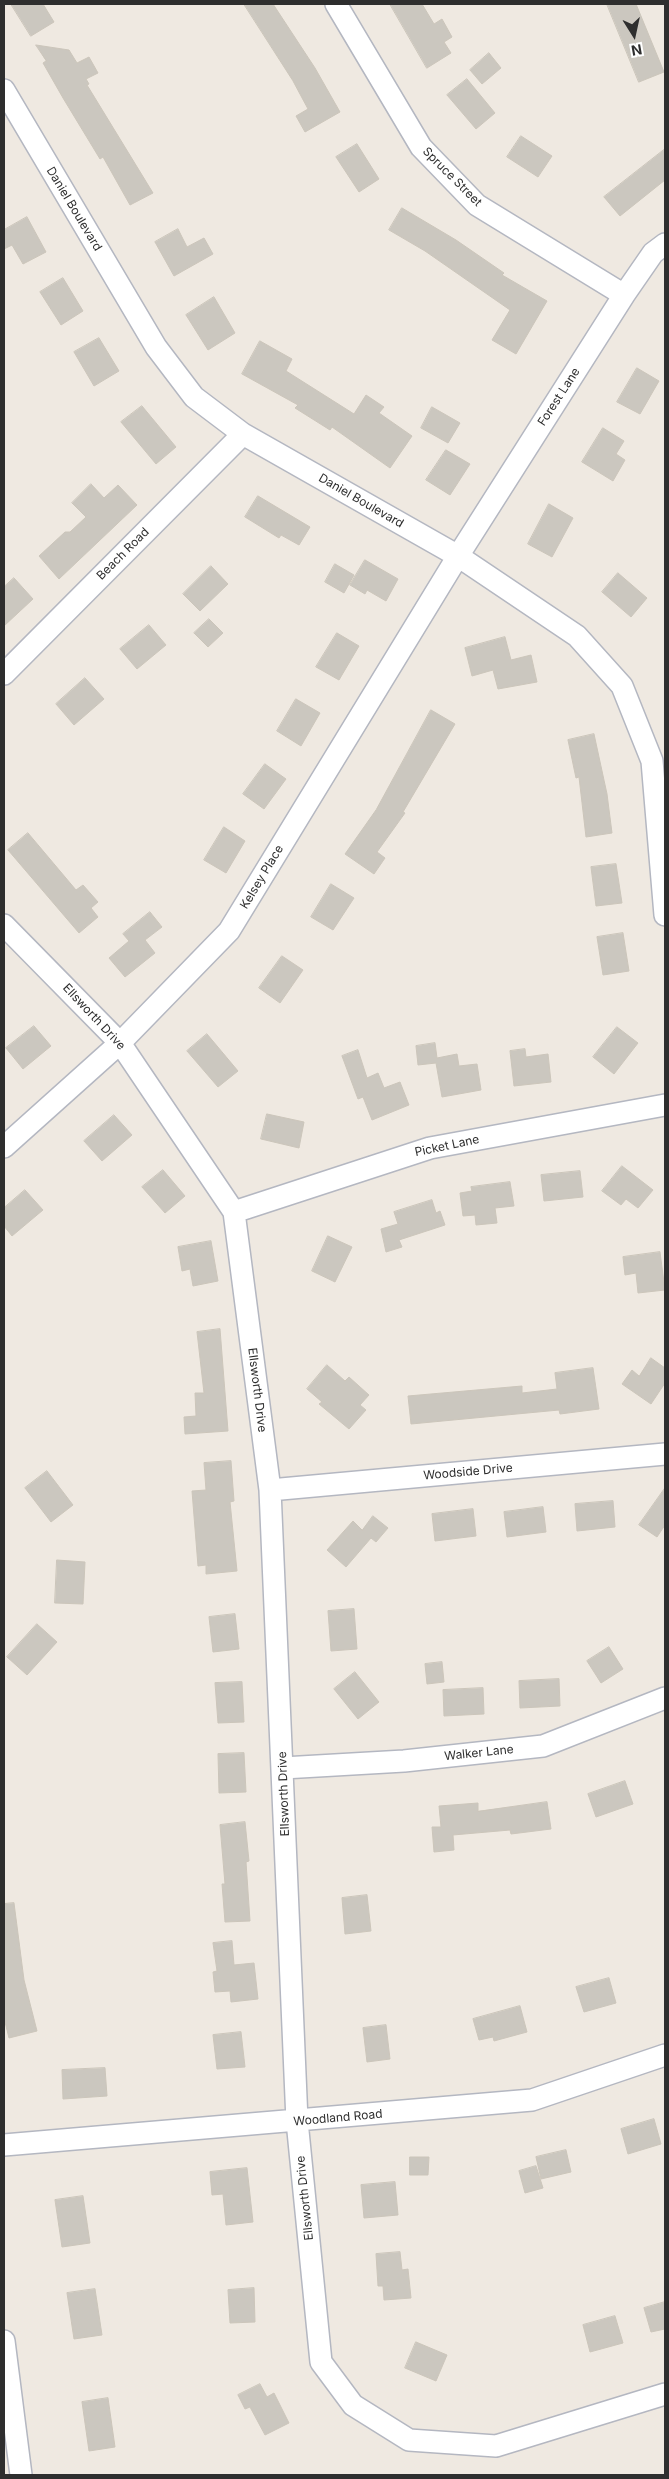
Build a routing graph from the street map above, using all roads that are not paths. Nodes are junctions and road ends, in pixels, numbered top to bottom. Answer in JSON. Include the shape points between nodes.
{"nodes":[{"id":1,"x":336,"y":4,"type":"edge"},
{"id":2,"x":4,"y":90,"type":"edge"},
{"id":3,"x":665,"y":244,"type":"edge"},
{"id":4,"x":624,"y":295,"type":"junction"},
{"id":5,"x":243,"y":434,"type":"junction"},
{"id":6,"x":458,"y":556,"type":"junction"},
{"id":7,"x":4,"y":674,"type":"edge"},
{"id":8,"x":665,"y":915,"type":"edge"},
{"id":9,"x":4,"y":925,"type":"edge"},
{"id":10,"x":120,"y":1043,"type":"junction"},
{"id":11,"x":665,"y":1105,"type":"edge"},
{"id":12,"x":4,"y":1148,"type":"edge"},
{"id":13,"x":234,"y":1212,"type":"junction"},
{"id":14,"x":665,"y":1454,"type":"edge"},
{"id":15,"x":270,"y":1490,"type":"junction"},
{"id":16,"x":665,"y":1698,"type":"edge"},
{"id":17,"x":284,"y":1768,"type":"junction"},
{"id":18,"x":665,"y":2055,"type":"edge"},
{"id":19,"x":297,"y":2121,"type":"junction"},
{"id":20,"x":4,"y":2145,"type":"edge"},
{"id":21,"x":4,"y":2341,"type":"edge"},
{"id":22,"x":665,"y":2394,"type":"edge"},
{"id":23,"x":21,"y":2475,"type":"edge"}],
"edges":[{"from":1,"to":4,"type":"street","name":"Spruce Street","via":[[421,147],[477,205]]},
{"from":2,"to":5,"type":"street","name":"Daniel Boulevard","via":[[156,347],[194,397]]},
{"from":3,"to":4,"type":"street","name":"Forest Lane","via":[[653,253]]},
{"from":4,"to":6,"type":"street","name":"Forest Lane"},
{"from":5,"to":6,"type":"street","name":"Daniel Boulevard"},
{"from":5,"to":7,"type":"street","name":"Beach Road"},
{"from":6,"to":8,"type":"street","name":"Daniel Boulevard","via":[[577,636],[622,686],[652,760]]},
{"from":6,"to":10,"type":"street","name":"Kelsey Place","via":[[229,931]]},
{"from":9,"to":10,"type":"street","name":"Ellsworth Drive"},
{"from":10,"to":12,"type":"street","name":"Kelsey Place"},
{"from":10,"to":13,"type":"street","name":"Ellsworth Drive"},
{"from":11,"to":13,"type":"street","name":"Picket Lane","via":[[430,1148]]},
{"from":13,"to":15,"type":"street","name":"Ellsworth Drive"},
{"from":14,"to":15,"type":"street","name":"Woodside Drive"},
{"from":15,"to":17,"type":"street","name":"Ellsworth Drive"},
{"from":16,"to":17,"type":"street","name":"Walker Lane","via":[[543,1746],[404,1761]]},
{"from":17,"to":19,"type":"street","name":"Ellsworth Drive"},
{"from":18,"to":19,"type":"street","name":"Woodland Road","via":[[532,2100]]},
{"from":19,"to":20,"type":"street","name":"Woodland Road"},
{"from":19,"to":22,"type":"street","name":"Ellsworth Drive","via":[[321,2362],[353,2405],[409,2440],[496,2446]]},
{"from":21,"to":23,"type":"street"}]}
